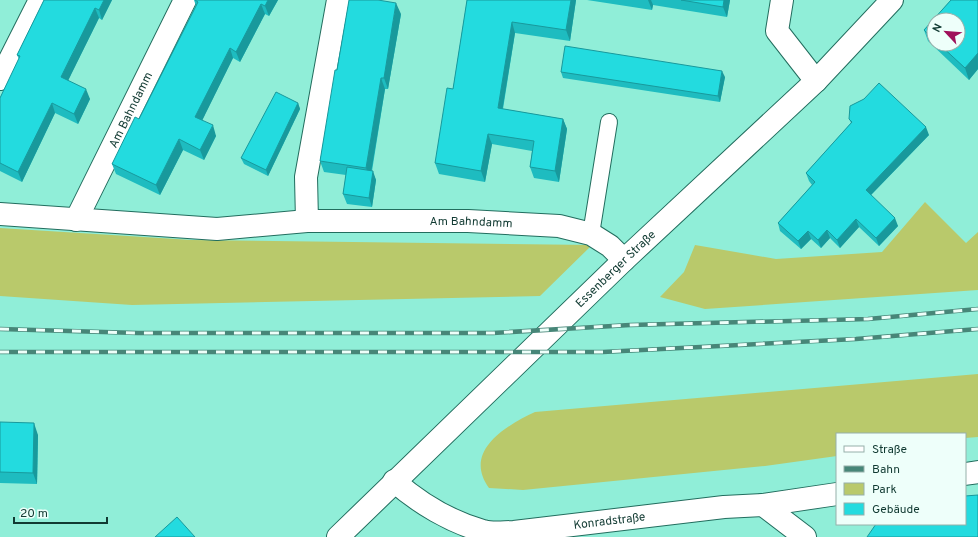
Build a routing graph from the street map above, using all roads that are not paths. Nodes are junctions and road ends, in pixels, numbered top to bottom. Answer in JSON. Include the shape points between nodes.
{"nodes":[{"id":1,"x":40,"y":0,"type":"edge"},
{"id":2,"x":185,"y":0,"type":"edge"},
{"id":3,"x":338,"y":0,"type":"edge"},
{"id":4,"x":782,"y":0,"type":"edge"},
{"id":5,"x":892,"y":0,"type":"edge"},
{"id":6,"x":0,"y":79,"type":"edge"},
{"id":7,"x":816,"y":81,"type":"junction"},
{"id":8,"x":609,"y":122,"type":"dead end"},
{"id":9,"x":0,"y":214,"type":"edge"},
{"id":10,"x":76,"y":220,"type":"junction"},
{"id":11,"x":307,"y":221,"type":"junction"},
{"id":12,"x":591,"y":234,"type":"junction"},
{"id":13,"x":624,"y":260,"type":"junction"},
{"id":14,"x":978,"y":472,"type":"edge"},
{"id":15,"x":966,"y":474,"type":"edge"},
{"id":16,"x":394,"y":481,"type":"junction"},
{"id":17,"x":836,"y":494,"type":"edge"},
{"id":18,"x":763,"y":505,"type":"junction"},
{"id":19,"x":338,"y":537,"type":"edge"},
{"id":20,"x":805,"y":537,"type":"edge"}],
"edges":[{"from":1,"to":6,"type":"street"},
{"from":2,"to":10,"type":"street","name":"Am Bahndamm"},
{"from":3,"to":11,"type":"street","via":[[306,177]]},
{"from":4,"to":7,"type":"street","via":[[777,31]]},
{"from":5,"to":7,"type":"street","name":"Essenberger Straße"},
{"from":7,"to":13,"type":"street","name":"Essenberger Straße"},
{"from":8,"to":12,"type":"lane"},
{"from":9,"to":10,"type":"street","name":"Am Bahndamm"},
{"from":10,"to":11,"type":"street","name":"Am Bahndamm","via":[[217,229]]},
{"from":11,"to":12,"type":"street","name":"Am Bahndamm","via":[[468,221],[559,226]]},
{"from":12,"to":13,"type":"street","name":"Am Bahndamm","via":[[610,246]]},
{"from":13,"to":16,"type":"street","name":"Essenberger Straße"},
{"from":14,"to":15,"type":"street"},
{"from":16,"to":18,"type":"street","name":"Konradstraße","via":[[414,499],[484,532],[514,532],[724,507]]},
{"from":16,"to":19,"type":"street","name":"Essenberger Straße"},
{"from":17,"to":18,"type":"street","name":"Konradstraße"},
{"from":18,"to":20,"type":"street"}]}
